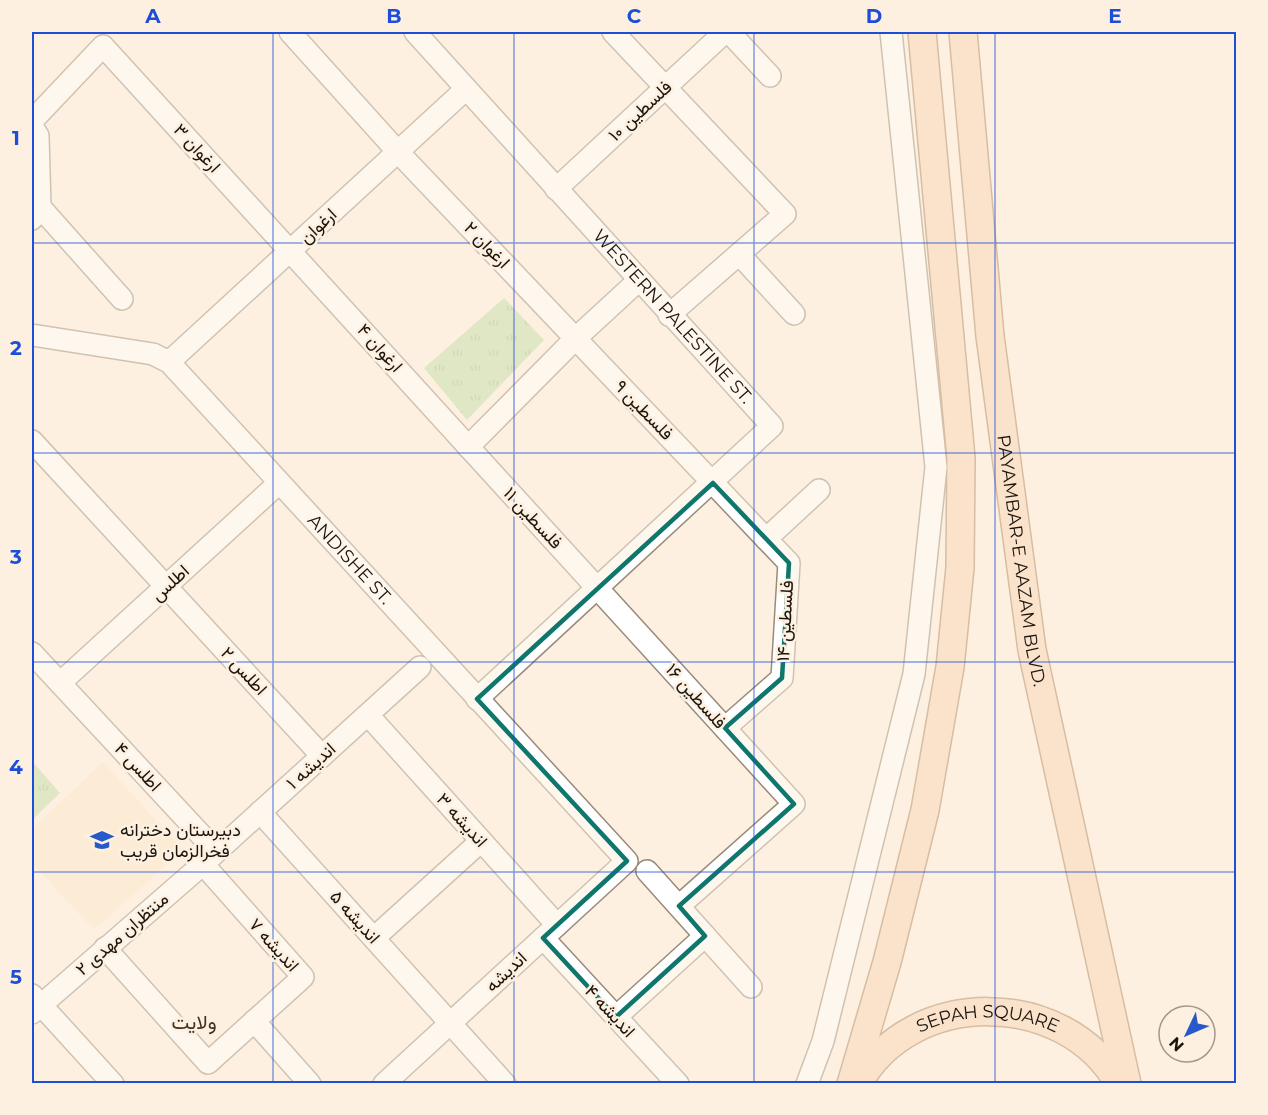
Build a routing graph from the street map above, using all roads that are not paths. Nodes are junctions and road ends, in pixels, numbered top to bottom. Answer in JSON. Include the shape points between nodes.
{"nodes":[{"id":1,"x":290,"y":32,"type":"edge"},
{"id":2,"x":415,"y":32,"type":"edge"},
{"id":3,"x":613,"y":32,"type":"edge"},
{"id":4,"x":727,"y":32,"type":"edge"},
{"id":5,"x":891,"y":32,"type":"edge"},
{"id":6,"x":922,"y":32,"type":"edge"},
{"id":7,"x":964,"y":32,"type":"edge"},
{"id":8,"x":770,"y":76,"type":"dead end"},
{"id":9,"x":666,"y":87,"type":"junction"},
{"id":10,"x":466,"y":89,"type":"junction"},
{"id":11,"x":32,"y":121,"type":"edge"},
{"id":12,"x":32,"y":126,"type":"edge"},
{"id":13,"x":398,"y":152,"type":"junction"},
{"id":14,"x":556,"y":189,"type":"junction"},
{"id":15,"x":36,"y":213,"type":"edge"},
{"id":16,"x":291,"y":250,"type":"junction"},
{"id":17,"x":739,"y":254,"type":"junction"},
{"id":18,"x":639,"y":280,"type":"junction"},
{"id":19,"x":122,"y":299,"type":"dead end"},
{"id":20,"x":794,"y":314,"type":"dead end"},
{"id":21,"x":669,"y":315,"type":"junction"},
{"id":22,"x":32,"y":335,"type":"edge"},
{"id":23,"x":576,"y":338,"type":"junction"},
{"id":24,"x":169,"y":362,"type":"junction"},
{"id":25,"x":32,"y":441,"type":"edge"},
{"id":26,"x":468,"y":447,"type":"junction"},
{"id":27,"x":279,"y":483,"type":"junction"},
{"id":28,"x":713,"y":483,"type":"junction"},
{"id":29,"x":819,"y":490,"type":"dead end"},
{"id":30,"x":766,"y":539,"type":"junction"},
{"id":31,"x":166,"y":586,"type":"junction"},
{"id":32,"x":598,"y":588,"type":"junction"},
{"id":33,"x":32,"y":653,"type":"edge"},
{"id":34,"x":420,"y":668,"type":"dead end"},
{"id":35,"x":60,"y":683,"type":"junction"},
{"id":36,"x":477,"y":699,"type":"junction"},
{"id":37,"x":368,"y":716,"type":"junction"},
{"id":38,"x":725,"y":729,"type":"junction"},
{"id":39,"x":322,"y":756,"type":"junction"},
{"id":40,"x":260,"y":812,"type":"junction"},
{"id":41,"x":481,"y":841,"type":"junction"},
{"id":42,"x":209,"y":858,"type":"junction"},
{"id":43,"x":647,"y":872,"type":"dead end"},
{"id":44,"x":679,"y":906,"type":"junction"},
{"id":45,"x":550,"y":932,"type":"junction"},
{"id":46,"x":705,"y":936,"type":"junction"},
{"id":47,"x":374,"y":938,"type":"junction"},
{"id":48,"x":105,"y":948,"type":"junction"},
{"id":49,"x":751,"y":987,"type":"dead end"},
{"id":50,"x":35,"y":1004,"type":"edge"},
{"id":51,"x":616,"y":1017,"type":"junction"},
{"id":52,"x":254,"y":1021,"type":"junction"},
{"id":53,"x":449,"y":1024,"type":"junction"},
{"id":54,"x":113,"y":1083,"type":"edge"},
{"id":55,"x":310,"y":1083,"type":"edge"},
{"id":56,"x":384,"y":1083,"type":"edge"},
{"id":57,"x":505,"y":1083,"type":"edge"},
{"id":58,"x":678,"y":1083,"type":"edge"},
{"id":59,"x":807,"y":1083,"type":"edge"},
{"id":60,"x":851,"y":1083,"type":"edge"},
{"id":61,"x":858,"y":1083,"type":"edge"},
{"id":62,"x":1119,"y":1083,"type":"edge"},
{"id":63,"x":1127,"y":1083,"type":"edge"}],
"edges":[{"from":1,"to":13,"type":"street","name":"ارغوان ۲"},
{"from":2,"to":10,"type":"street","name":"WESTERN PALESTINE ST."},
{"from":3,"to":9,"type":"street"},
{"from":4,"to":8,"type":"street"},
{"from":4,"to":9,"type":"street","name":"فلسطین ۱۰"},
{"from":5,"to":59,"type":"street","via":[[936,467],[914,674],[823,1041]]},
{"from":6,"to":60,"type":"main road","via":[[961,458],[960,568],[950,667],[925,810],[887,962]]},
{"from":7,"to":63,"type":"main road","name":"PAYAMBAR-E AAZAM BLVD.","via":[[990,336],[1032,650]]},
{"from":9,"to":14,"type":"street","name":"فلسطین ۱۰"},
{"from":9,"to":17,"type":"street","via":[[785,214]]},
{"from":10,"to":13,"type":"street","name":"ارغوان"},
{"from":10,"to":14,"type":"street","name":"WESTERN PALESTINE ST."},
{"from":11,"to":16,"type":"street","name":"ارغوان ۳","via":[[102,46]]},
{"from":12,"to":15,"type":"street","via":[[38,136]]},
{"from":13,"to":16,"type":"street","name":"ارغوان"},
{"from":13,"to":23,"type":"street","name":"ارغوان ۲"},
{"from":14,"to":18,"type":"street","name":"WESTERN PALESTINE ST."},
{"from":15,"to":19,"type":"street"},
{"from":16,"to":24,"type":"street","name":"ارغوان"},
{"from":16,"to":26,"type":"street","name":"ارغوان ۴"},
{"from":17,"to":20,"type":"street"},
{"from":17,"to":21,"type":"street"},
{"from":18,"to":21,"type":"street","name":"WESTERN PALESTINE ST."},
{"from":18,"to":23,"type":"street"},
{"from":21,"to":28,"type":"street","name":"WESTERN PALESTINE ST.","via":[[772,426]]},
{"from":22,"to":24,"type":"street","name":"ANDISHE ST.","via":[[153,354]]},
{"from":23,"to":26,"type":"street"},
{"from":23,"to":28,"type":"street","name":"فلسطین ۹"},
{"from":24,"to":27,"type":"street","name":"ANDISHE ST."},
{"from":25,"to":31,"type":"street","name":"اطلس ۲"},
{"from":26,"to":32,"type":"street","name":"فلسطین ۱۱"},
{"from":27,"to":31,"type":"street","name":"اطلس"},
{"from":27,"to":36,"type":"street","name":"ANDISHE ST."},
{"from":28,"to":30,"type":"street","name":"فلسطین ۱۴"},
{"from":28,"to":32,"type":"street","name":"WESTERN PALESTINE ST."},
{"from":29,"to":30,"type":"street"},
{"from":30,"to":38,"type":"street","name":"فلسطین ۱۴","via":[[789,563],[782,678]]},
{"from":31,"to":35,"type":"street","name":"اطلس"},
{"from":31,"to":39,"type":"street","name":"اطلس ۲"},
{"from":32,"to":36,"type":"street","name":"WESTERN PALESTINE ST."},
{"from":32,"to":38,"type":"street","name":"فلسطین ۱۶"},
{"from":33,"to":35,"type":"street","name":"اطلس ۴"},
{"from":34,"to":37,"type":"street","name":"اندیشه ۱"},
{"from":35,"to":42,"type":"street","name":"اطلس ۴"},
{"from":36,"to":45,"type":"street","name":"ANDISHE ST.","via":[[627,861]]},
{"from":37,"to":39,"type":"street","name":"اندیشه ۱"},
{"from":37,"to":41,"type":"street","name":"اندیشه ۳"},
{"from":38,"to":44,"type":"street","name":"فلسطین ۱۶","via":[[794,804]]},
{"from":39,"to":40,"type":"street","name":"اندیشه ۱"},
{"from":40,"to":42,"type":"street","name":"اندیشه ۱"},
{"from":40,"to":47,"type":"street","name":"اندیشه ۵"},
{"from":41,"to":45,"type":"street","name":"اندیشه ۳"},
{"from":41,"to":47,"type":"street"},
{"from":42,"to":48,"type":"street","name":"منتظران مهدی ۲"},
{"from":42,"to":52,"type":"street","name":"اندیشه ۷","via":[[303,976]]},
{"from":43,"to":44,"type":"street"},
{"from":44,"to":46,"type":"street"},
{"from":45,"to":51,"type":"street","name":"اندیشه ۴"},
{"from":45,"to":53,"type":"street","name":"اندیشه"},
{"from":46,"to":49,"type":"street"},
{"from":46,"to":51,"type":"street"},
{"from":47,"to":53,"type":"street","name":"اندیشه ۵"},
{"from":48,"to":50,"type":"street","name":"منتظران مهدی ۲"},
{"from":48,"to":52,"type":"street","name":"اندیشه ۷","via":[[208,1062]]},
{"from":50,"to":54,"type":"street"},
{"from":51,"to":58,"type":"street","name":"اندیشه ۴"},
{"from":52,"to":55,"type":"street"},
{"from":53,"to":56,"type":"street","name":"اندیشه"},
{"from":53,"to":57,"type":"street","name":"اندیشه ۵"},
{"from":61,"to":62,"type":"main road","name":"SEPAH SQUARE","via":[[866,1069],[900,1037],[942,1016],[988,1009],[1035,1017],[1077,1037]]}]}
